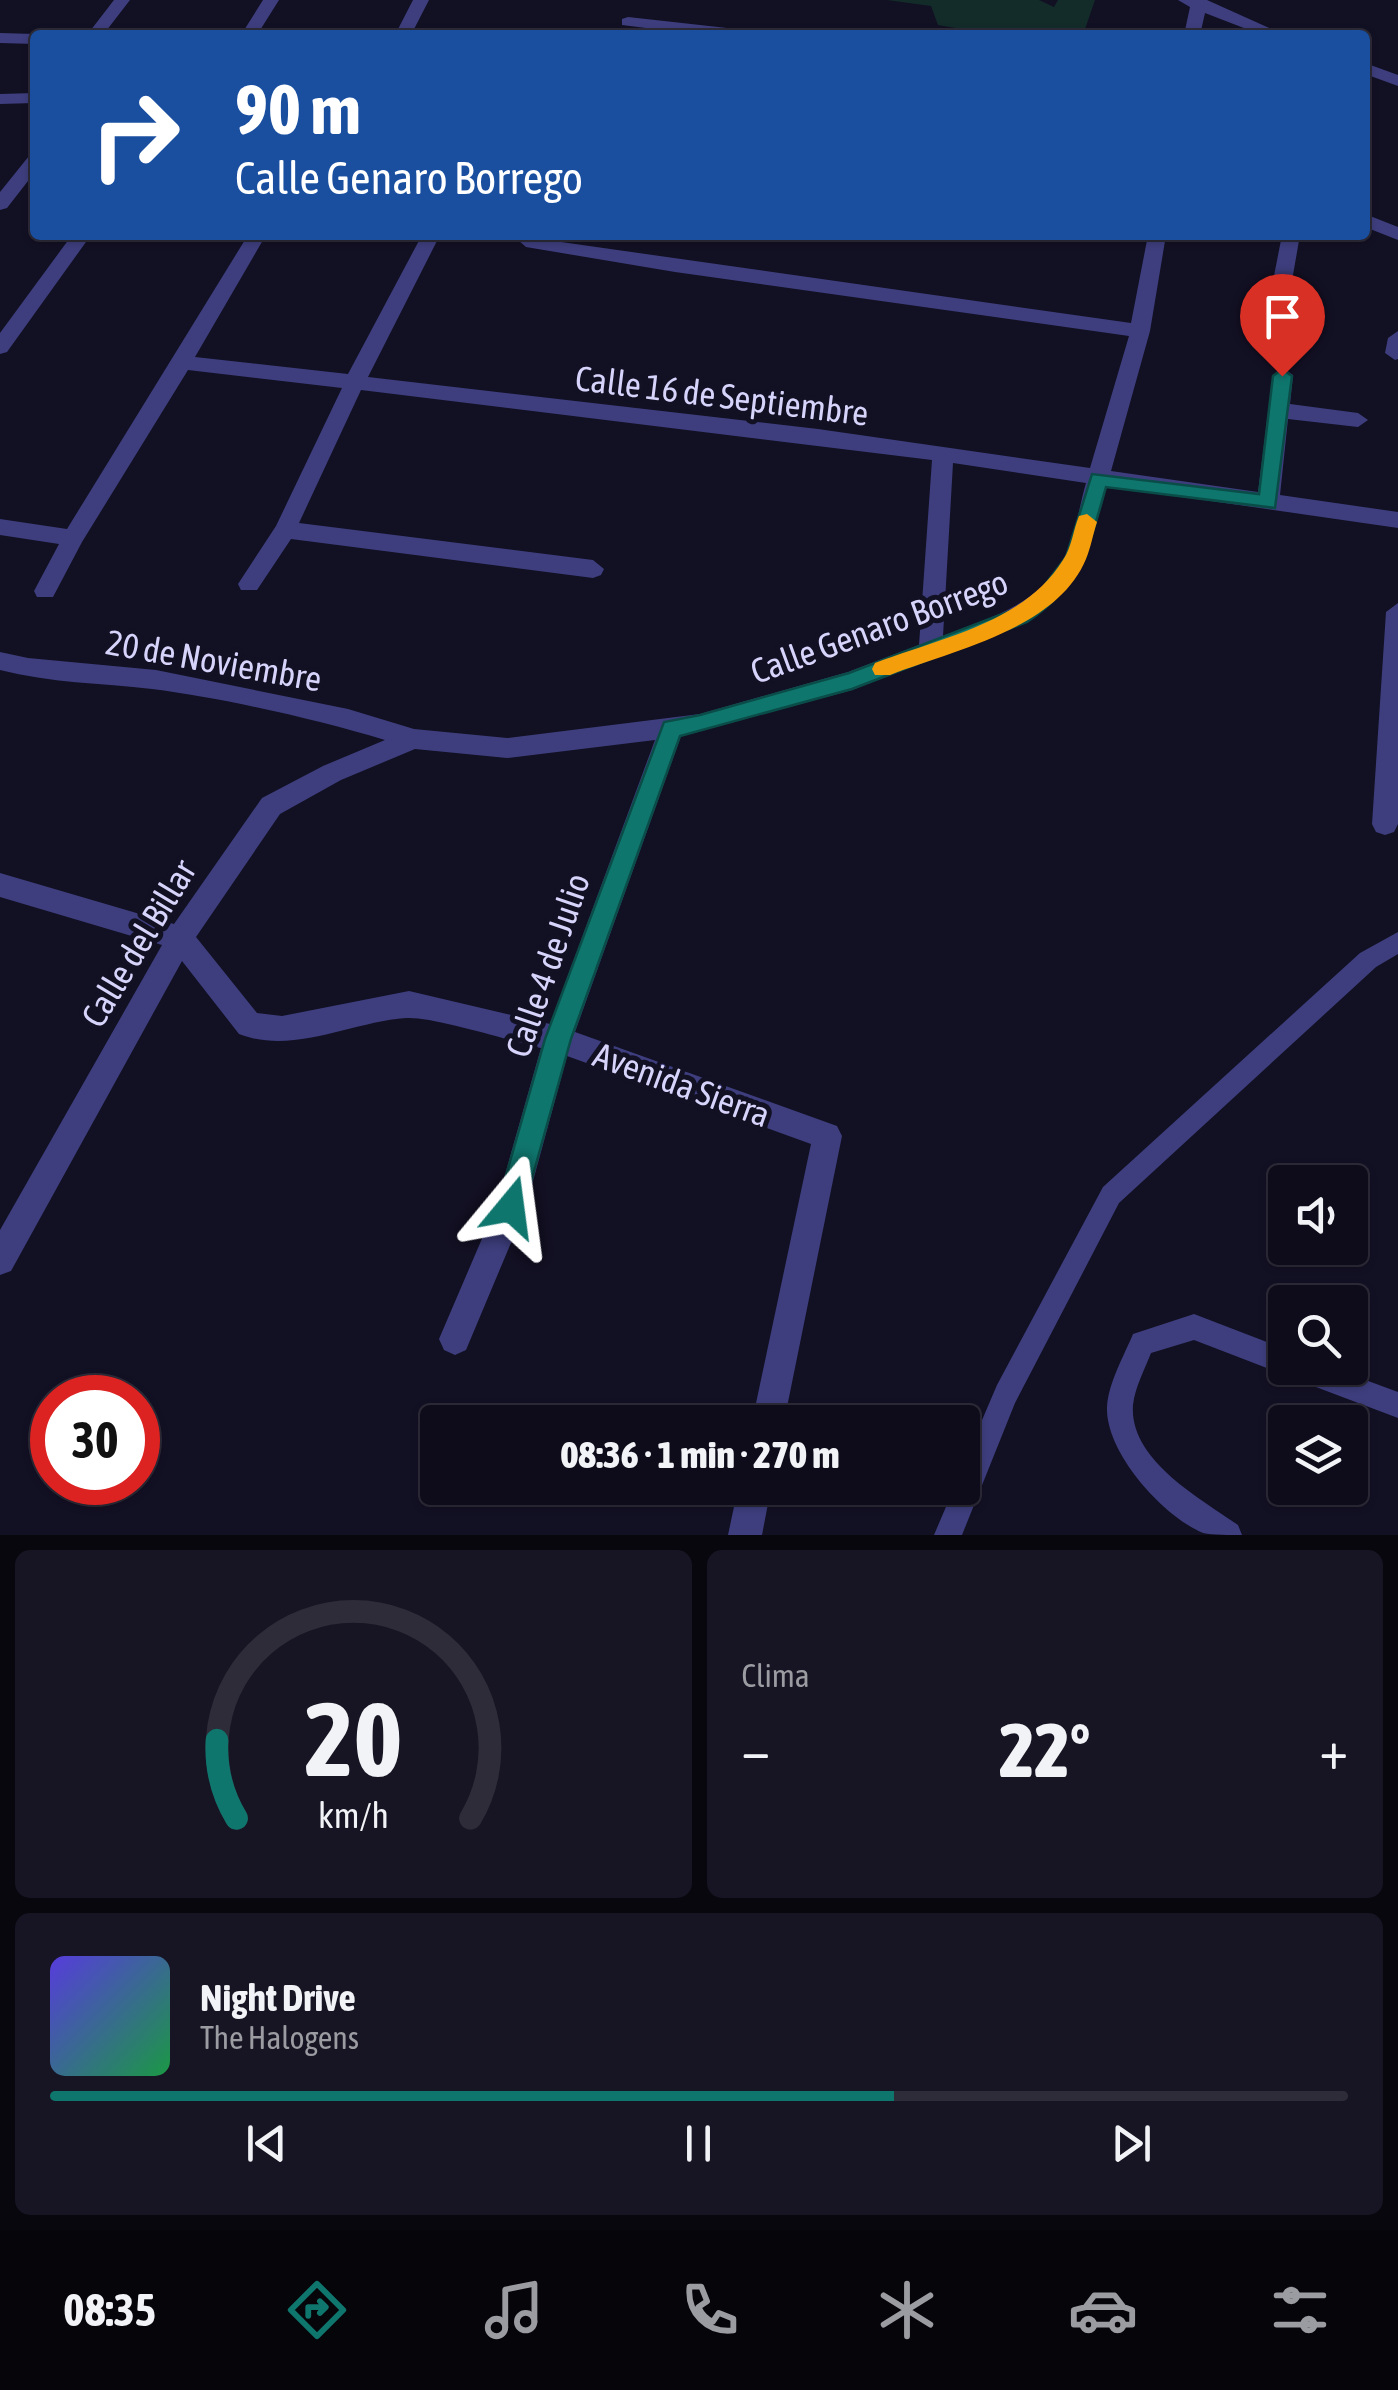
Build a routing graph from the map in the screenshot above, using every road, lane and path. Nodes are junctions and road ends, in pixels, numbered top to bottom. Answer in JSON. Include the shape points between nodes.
{"nodes":[{"id":1,"x":122,"y":0,"type":"edge"},
{"id":2,"x":271,"y":0,"type":"edge"},
{"id":3,"x":422,"y":0,"type":"edge"},
{"id":4,"x":1194,"y":2,"type":"edge"},
{"id":5,"x":628,"y":22,"type":"dead end"},
{"id":6,"x":100,"y":30,"type":"edge"},
{"id":7,"x":251,"y":30,"type":"edge"},
{"id":8,"x":406,"y":30,"type":"edge"},
{"id":9,"x":700,"y":30,"type":"edge"},
{"id":10,"x":1192,"y":30,"type":"edge"},
{"id":11,"x":1265,"y":30,"type":"edge"},
{"id":12,"x":0,"y":38,"type":"edge"},
{"id":13,"x":30,"y":39,"type":"edge"},
{"id":14,"x":1370,"y":70,"type":"edge"},
{"id":15,"x":1398,"y":81,"type":"edge"},
{"id":16,"x":30,"y":98,"type":"edge"},
{"id":17,"x":0,"y":99,"type":"edge"},
{"id":18,"x":30,"y":166,"type":"edge"},
{"id":19,"x":0,"y":204,"type":"edge"},
{"id":20,"x":1370,"y":222,"type":"edge"},
{"id":21,"x":1398,"y":234,"type":"edge"},
{"id":22,"x":78,"y":240,"type":"edge"},
{"id":23,"x":254,"y":240,"type":"edge"},
{"id":24,"x":428,"y":240,"type":"edge"},
{"id":25,"x":526,"y":240,"type":"edge"},
{"id":26,"x":1156,"y":240,"type":"edge"},
{"id":27,"x":1290,"y":240,"type":"edge"},
{"id":28,"x":1140,"y":332,"type":"junction"},
{"id":29,"x":1273,"y":332,"type":"dead end"},
{"id":30,"x":0,"y":348,"type":"edge"},
{"id":31,"x":182,"y":362,"type":"junction"},
{"id":32,"x":1282,"y":376,"type":"dead end"},
{"id":33,"x":354,"y":383,"type":"junction"},
{"id":34,"x":1278,"y":410,"type":"junction"},
{"id":35,"x":1358,"y":420,"type":"dead end"},
{"id":36,"x":943,"y":456,"type":"junction"},
{"id":37,"x":1099,"y":479,"type":"junction"},
{"id":38,"x":1268,"y":503,"type":"junction"},
{"id":39,"x":1398,"y":520,"type":"edge"},
{"id":40,"x":0,"y":528,"type":"edge"},
{"id":41,"x":285,"y":530,"type":"junction"},
{"id":42,"x":73,"y":538,"type":"junction"},
{"id":43,"x":594,"y":569,"type":"dead end"},
{"id":44,"x":249,"y":584,"type":"dead end"},
{"id":45,"x":45,"y":591,"type":"dead end"},
{"id":46,"x":1398,"y":612,"type":"edge"},
{"id":47,"x":930,"y":651,"type":"junction"},
{"id":48,"x":0,"y":661,"type":"edge"},
{"id":49,"x":672,"y":728,"type":"junction"},
{"id":50,"x":414,"y":740,"type":"junction"},
{"id":51,"x":1385,"y":824,"type":"dead end"},
{"id":52,"x":0,"y":886,"type":"edge"},
{"id":53,"x":180,"y":938,"type":"junction"},
{"id":54,"x":1398,"y":942,"type":"edge"},
{"id":55,"x":558,"y":1039,"type":"junction"},
{"id":56,"x":0,"y":1260,"type":"edge"},
{"id":57,"x":455,"y":1339,"type":"dead end"},
{"id":58,"x":1268,"y":1355,"type":"edge"},
{"id":59,"x":1346,"y":1385,"type":"edge"},
{"id":60,"x":1398,"y":1404,"type":"edge"},
{"id":61,"x":772,"y":1405,"type":"edge"},
{"id":62,"x":751,"y":1505,"type":"edge"},
{"id":63,"x":745,"y":1535,"type":"edge"},
{"id":64,"x":948,"y":1535,"type":"edge"},
{"id":65,"x":1228,"y":1535,"type":"edge"}],
"edges":[{"from":1,"to":6,"type":"street"},
{"from":2,"to":7,"type":"street"},
{"from":3,"to":8,"type":"street"},
{"from":4,"to":10,"type":"street"},
{"from":4,"to":11,"type":"street"},
{"from":5,"to":9,"type":"street"},
{"from":12,"to":13,"type":"street"},
{"from":14,"to":15,"type":"street"},
{"from":16,"to":17,"type":"street"},
{"from":18,"to":19,"type":"street"},
{"from":20,"to":21,"type":"street"},
{"from":22,"to":30,"type":"street"},
{"from":23,"to":31,"type":"street"},
{"from":24,"to":33,"type":"street"},
{"from":25,"to":28,"type":"street"},
{"from":26,"to":28,"type":"street","name":"Calle Genaro Borrego"},
{"from":27,"to":29,"type":"street"},
{"from":28,"to":37,"type":"street","name":"Calle Genaro Borrego"},
{"from":31,"to":33,"type":"street","name":"Calle 16 de Septiembre"},
{"from":31,"to":42,"type":"street"},
{"from":32,"to":34,"type":"street"},
{"from":33,"to":36,"type":"street","name":"Calle 16 de Septiembre"},
{"from":33,"to":41,"type":"street"},
{"from":34,"to":35,"type":"street"},
{"from":34,"to":38,"type":"street"},
{"from":36,"to":37,"type":"street","name":"Calle 16 de Septiembre"},
{"from":36,"to":47,"type":"street"},
{"from":37,"to":38,"type":"street","name":"Calle 16 de Septiembre"},
{"from":37,"to":47,"type":"street","name":"Calle Genaro Borrego","via":[[1075,560],[1045,599],[1020,616]]},
{"from":38,"to":39,"type":"street","name":"Calle 16 de Septiembre"},
{"from":40,"to":42,"type":"street"},
{"from":41,"to":43,"type":"street"},
{"from":41,"to":44,"type":"street"},
{"from":42,"to":45,"type":"street"},
{"from":46,"to":51,"type":"street"},
{"from":47,"to":49,"type":"street","name":"Calle Genaro Borrego","via":[[852,680]]},
{"from":48,"to":50,"type":"street","name":"20 de Noviembre","via":[[156,680],[348,719]]},
{"from":49,"to":50,"type":"street","name":"Calle Genaro Borrego","via":[[507,748]]},
{"from":49,"to":55,"type":"street","name":"Calle 4 de Julio"},
{"from":50,"to":53,"type":"street","name":"Calle del Billar","via":[[271,806]]},
{"from":52,"to":53,"type":"street"},
{"from":53,"to":55,"type":"street","name":"Avenida Sierra","via":[[249,1025],[282,1030],[408,1004]]},
{"from":53,"to":56,"type":"street","name":"Calle del Billar"},
{"from":54,"to":64,"type":"lane","via":[[1368,960],[1111,1195],[1006,1394]]},
{"from":55,"to":57,"type":"street","name":"Calle 4 de Julio","via":[[511,1207]]},
{"from":55,"to":61,"type":"street","name":"Avenida Sierra","via":[[827,1136]]},
{"from":58,"to":65,"type":"lane","via":[[1194,1327],[1142,1342],[1120,1409],[1130,1444],[1156,1481]]},
{"from":59,"to":60,"type":"lane"},
{"from":62,"to":63,"type":"street"}]}
